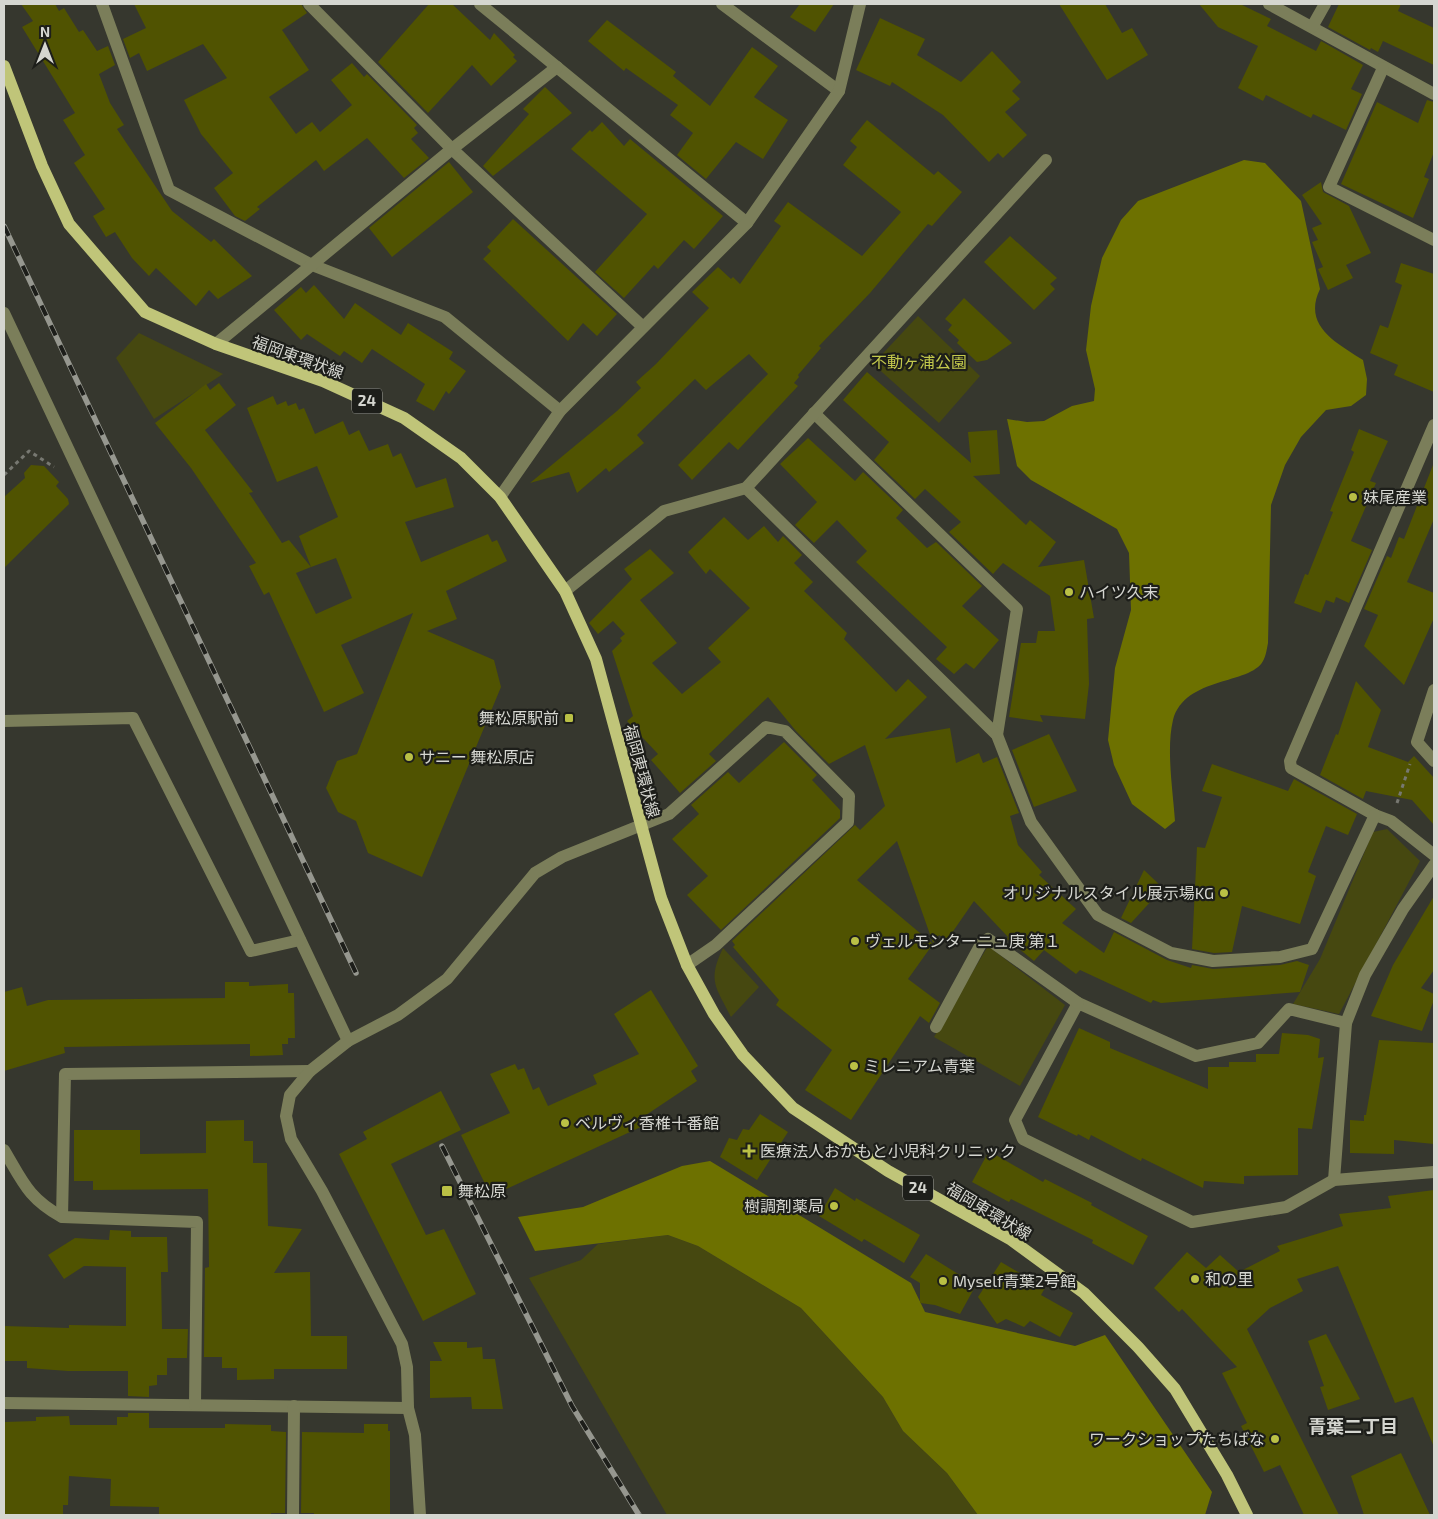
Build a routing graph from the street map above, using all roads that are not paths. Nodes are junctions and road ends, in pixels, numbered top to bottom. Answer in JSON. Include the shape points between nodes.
{"nodes":[{"id":1,"x":102,"y":4,"type":"edge"},
{"id":2,"x":309,"y":4,"type":"edge"},
{"id":3,"x":480,"y":4,"type":"edge"},
{"id":4,"x":722,"y":4,"type":"edge"},
{"id":5,"x":860,"y":4,"type":"edge"},
{"id":6,"x":1269,"y":4,"type":"edge"},
{"id":7,"x":1325,"y":4,"type":"edge"},
{"id":8,"x":1312,"y":27,"type":"junction"},
{"id":9,"x":4,"y":66,"type":"edge"},
{"id":10,"x":557,"y":67,"type":"junction"},
{"id":11,"x":1383,"y":68,"type":"junction"},
{"id":12,"x":839,"y":90,"type":"junction"},
{"id":13,"x":1434,"y":94,"type":"edge"},
{"id":14,"x":452,"y":149,"type":"junction"},
{"id":15,"x":1046,"y":160,"type":"dead end"},
{"id":16,"x":747,"y":223,"type":"junction"},
{"id":17,"x":1434,"y":240,"type":"edge"},
{"id":18,"x":312,"y":265,"type":"junction"},
{"id":19,"x":4,"y":312,"type":"edge"},
{"id":20,"x":644,"y":327,"type":"junction"},
{"id":21,"x":216,"y":344,"type":"junction"},
{"id":22,"x":560,"y":411,"type":"junction"},
{"id":23,"x":814,"y":413,"type":"junction"},
{"id":24,"x":1434,"y":425,"type":"edge"},
{"id":25,"x":746,"y":488,"type":"junction"},
{"id":26,"x":500,"y":497,"type":"junction"},
{"id":27,"x":565,"y":591,"type":"junction"},
{"id":28,"x":1434,"y":690,"type":"edge"},
{"id":29,"x":4,"y":721,"type":"edge"},
{"id":30,"x":997,"y":735,"type":"junction"},
{"id":31,"x":1434,"y":761,"type":"edge"},
{"id":32,"x":1375,"y":815,"type":"junction"},
{"id":33,"x":640,"y":826,"type":"junction"},
{"id":34,"x":1434,"y":855,"type":"edge"},
{"id":35,"x":1434,"y":865,"type":"edge"},
{"id":36,"x":300,"y":940,"type":"junction"},
{"id":37,"x":687,"y":965,"type":"junction"},
{"id":38,"x":1078,"y":1003,"type":"junction"},
{"id":39,"x":1346,"y":1023,"type":"junction"},
{"id":40,"x":936,"y":1027,"type":"dead end"},
{"id":41,"x":348,"y":1041,"type":"junction"},
{"id":42,"x":310,"y":1071,"type":"junction"},
{"id":43,"x":4,"y":1150,"type":"edge"},
{"id":44,"x":1434,"y":1172,"type":"edge"},
{"id":45,"x":1334,"y":1180,"type":"junction"},
{"id":46,"x":62,"y":1216,"type":"junction"},
{"id":47,"x":4,"y":1403,"type":"edge"},
{"id":48,"x":195,"y":1405,"type":"junction"},
{"id":49,"x":294,"y":1406,"type":"junction"},
{"id":50,"x":408,"y":1408,"type":"junction"},
{"id":51,"x":292,"y":1515,"type":"edge"},
{"id":52,"x":420,"y":1515,"type":"edge"},
{"id":53,"x":1247,"y":1515,"type":"edge"}],
"edges":[{"from":1,"to":18,"type":"street","via":[[169,190]]},
{"from":2,"to":14,"type":"street"},
{"from":3,"to":10,"type":"street"},
{"from":4,"to":12,"type":"street"},
{"from":5,"to":12,"type":"street"},
{"from":6,"to":8,"type":"street"},
{"from":7,"to":8,"type":"street"},
{"from":8,"to":11,"type":"street"},
{"from":9,"to":21,"type":"main road","name":"福岡東環状線","number":"24","via":[[42,166],[69,224],[145,312]]},
{"from":10,"to":14,"type":"street"},
{"from":10,"to":16,"type":"street"},
{"from":11,"to":13,"type":"street"},
{"from":11,"to":17,"type":"street","via":[[1329,187]]},
{"from":12,"to":16,"type":"street"},
{"from":14,"to":18,"type":"street"},
{"from":14,"to":20,"type":"street"},
{"from":15,"to":23,"type":"street"},
{"from":16,"to":20,"type":"street"},
{"from":18,"to":21,"type":"street"},
{"from":18,"to":22,"type":"street","via":[[445,317]]},
{"from":19,"to":36,"type":"street"},
{"from":20,"to":22,"type":"street"},
{"from":21,"to":26,"type":"main road","name":"福岡東環状線","number":"24","via":[[323,382],[404,418],[461,458]]},
{"from":22,"to":26,"type":"street"},
{"from":23,"to":25,"type":"street"},
{"from":23,"to":30,"type":"street","via":[[1017,609]]},
{"from":24,"to":32,"type":"street","via":[[1290,761],[1292,768]]},
{"from":25,"to":27,"type":"street","via":[[664,512]]},
{"from":25,"to":30,"type":"street"},
{"from":26,"to":27,"type":"main road","name":"福岡東環状線","number":"24"},
{"from":27,"to":33,"type":"main road","name":"福岡東環状線","number":"24","via":[[596,659]]},
{"from":28,"to":31,"type":"street","via":[[1417,742]]},
{"from":29,"to":36,"type":"street","via":[[133,718],[251,951]]},
{"from":30,"to":32,"type":"street","via":[[1031,822],[1098,915],[1171,953],[1213,961],[1280,957],[1312,949]]},
{"from":32,"to":34,"type":"street","via":[[1391,821]]},
{"from":33,"to":37,"type":"main road","name":"福岡東環状線","number":"24","via":[[661,898]]},
{"from":33,"to":37,"type":"street","via":[[669,814],[766,727],[786,731],[849,796],[848,822],[716,945]]},
{"from":33,"to":41,"type":"street","via":[[562,857],[535,873],[447,979],[398,1015]]},
{"from":35,"to":39,"type":"street","via":[[1403,909],[1365,975]]},
{"from":36,"to":41,"type":"street"},
{"from":37,"to":53,"type":"main road","name":"福岡東環状線","number":"24","via":[[714,1014],[743,1055],[793,1108],[888,1171],[1010,1239],[1084,1292],[1175,1389]]},
{"from":38,"to":39,"type":"street","via":[[1196,1056],[1258,1043],[1289,1009]]},
{"from":38,"to":40,"type":"street","via":[[988,939],[981,944]]},
{"from":38,"to":45,"type":"street","via":[[1015,1120],[1023,1139],[1192,1222],[1286,1207]]},
{"from":39,"to":45,"type":"street"},
{"from":41,"to":42,"type":"street"},
{"from":42,"to":46,"type":"street","via":[[65,1074]]},
{"from":42,"to":50,"type":"street","via":[[290,1095],[286,1116],[291,1139],[322,1191],[402,1344],[407,1367]]},
{"from":43,"to":46,"type":"street","via":[[32,1197]]},
{"from":44,"to":45,"type":"street"},
{"from":46,"to":48,"type":"street","via":[[196,1222]]},
{"from":47,"to":48,"type":"street"},
{"from":48,"to":49,"type":"street"},
{"from":49,"to":50,"type":"street"},
{"from":49,"to":51,"type":"street"},
{"from":50,"to":52,"type":"street","via":[[415,1435]]}]}
